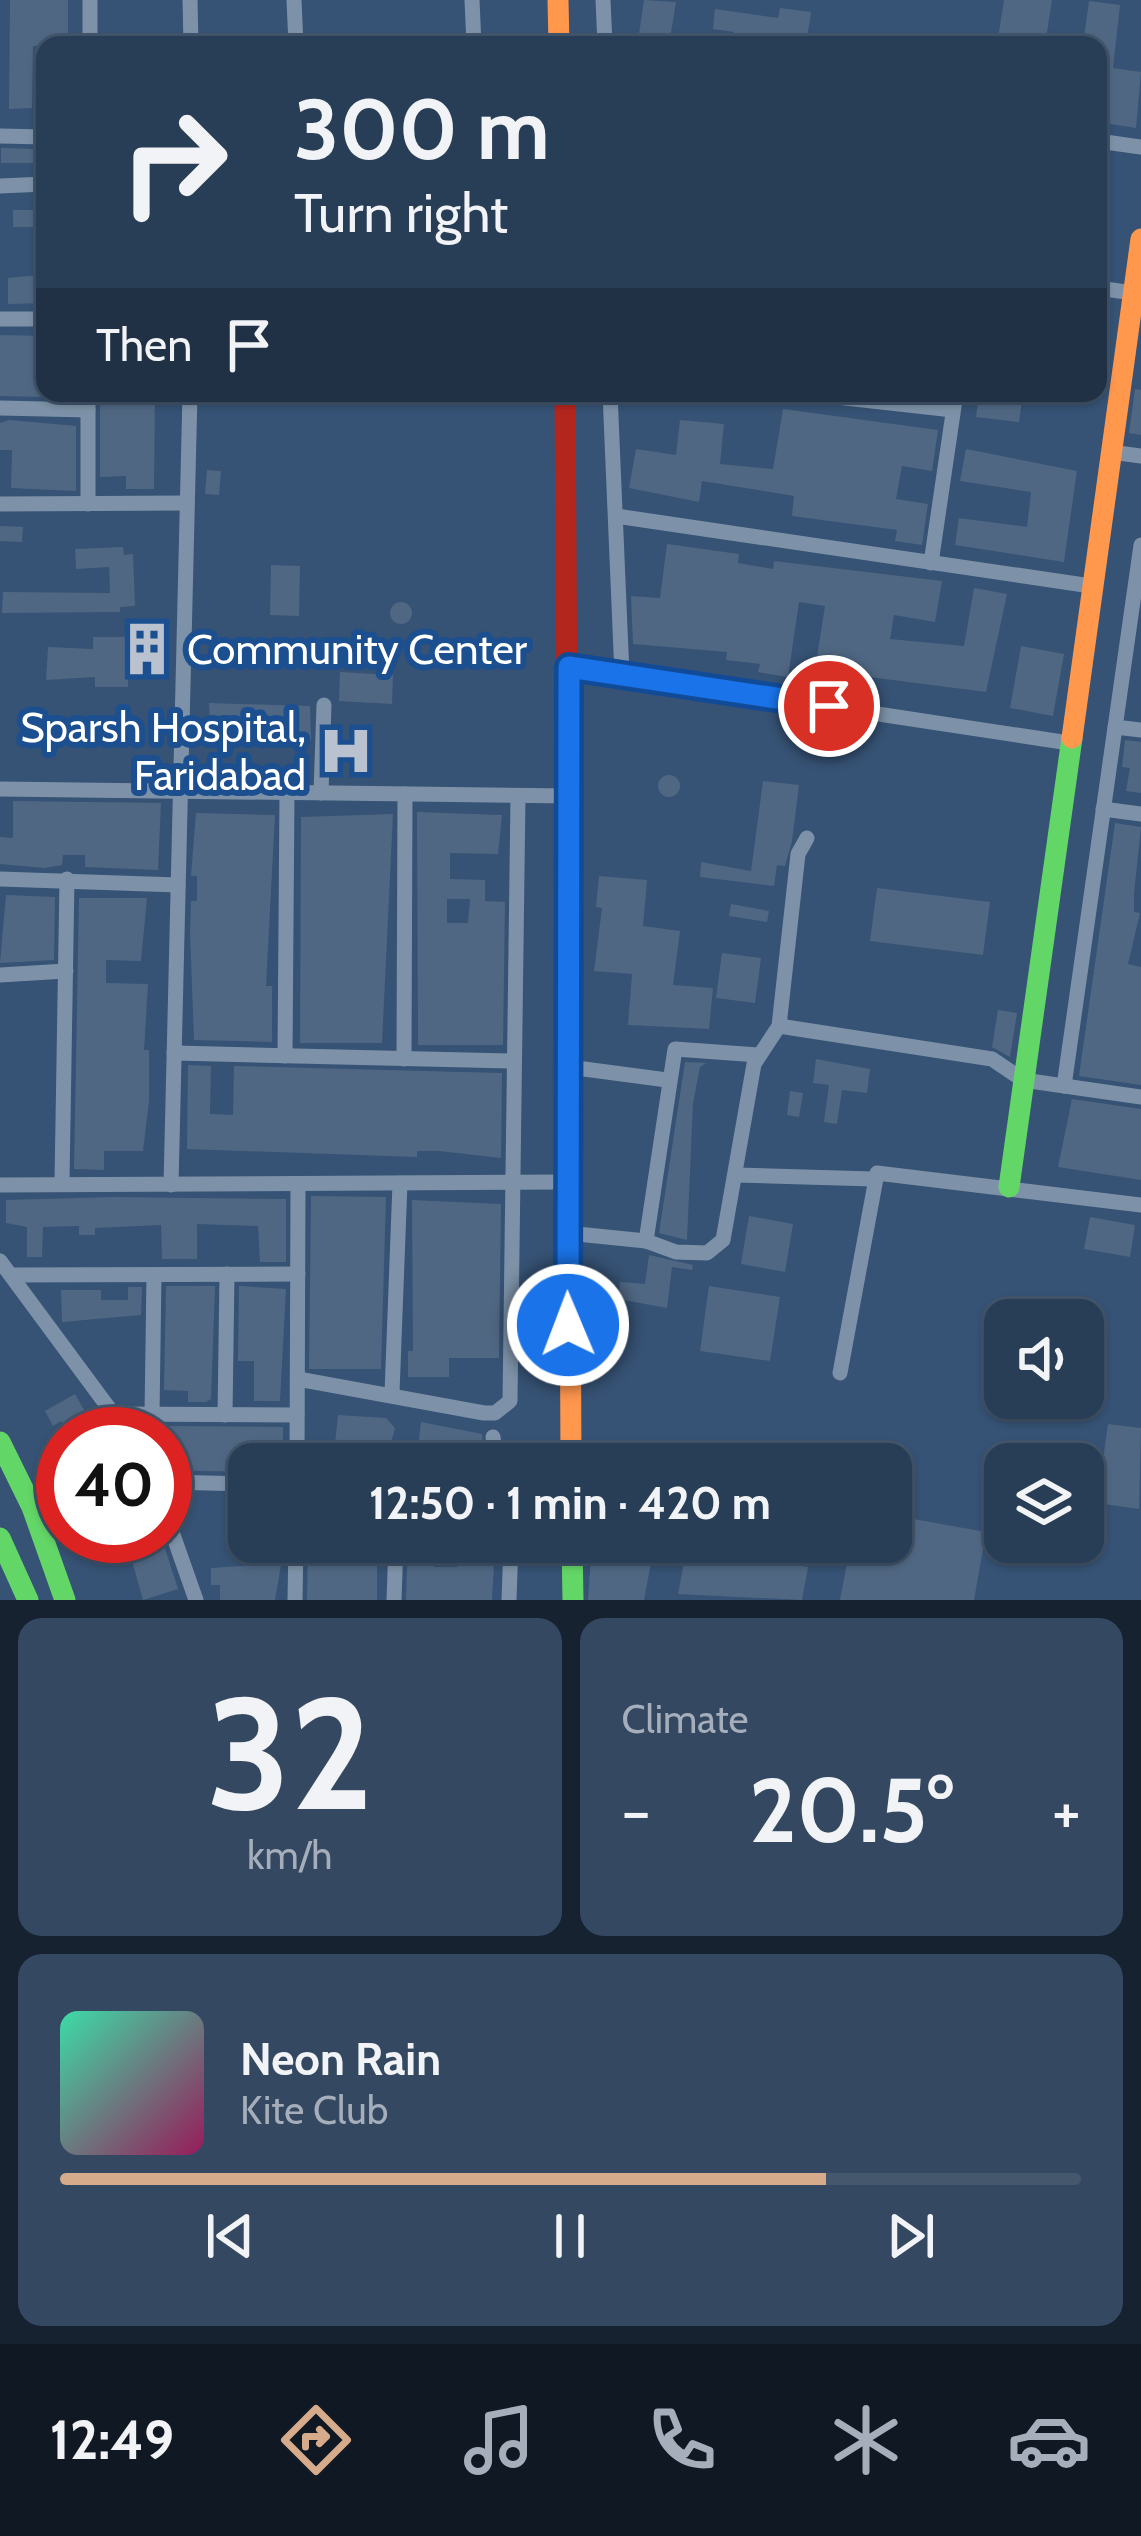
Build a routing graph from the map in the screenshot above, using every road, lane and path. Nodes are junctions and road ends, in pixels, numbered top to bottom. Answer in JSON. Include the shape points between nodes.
{"nodes":[{"id":1,"x":90,"y":0,"type":"edge"},
{"id":2,"x":190,"y":0,"type":"edge"},
{"id":3,"x":294,"y":0,"type":"edge"},
{"id":4,"x":472,"y":0,"type":"edge"},
{"id":5,"x":558,"y":0,"type":"edge"},
{"id":6,"x":604,"y":0,"type":"edge"},
{"id":7,"x":90,"y":36,"type":"edge"},
{"id":8,"x":191,"y":36,"type":"edge"},
{"id":9,"x":296,"y":36,"type":"edge"},
{"id":10,"x":474,"y":36,"type":"edge"},
{"id":11,"x":559,"y":36,"type":"edge"},
{"id":12,"x":605,"y":36,"type":"edge"},
{"id":13,"x":0,"y":136,"type":"edge"},
{"id":14,"x":36,"y":137,"type":"edge"},
{"id":15,"x":1107,"y":142,"type":"edge"},
{"id":16,"x":1141,"y":147,"type":"edge"},
{"id":17,"x":36,"y":184,"type":"edge"},
{"id":18,"x":0,"y":186,"type":"edge"},
{"id":19,"x":1141,"y":239,"type":"edge"},
{"id":20,"x":1107,"y":289,"type":"edge"},
{"id":21,"x":1133,"y":293,"type":"junction"},
{"id":22,"x":0,"y":319,"type":"edge"},
{"id":23,"x":36,"y":320,"type":"edge"},
{"id":24,"x":1135,"y":326,"type":"edge"},
{"id":25,"x":88,"y":402,"type":"edge"},
{"id":26,"x":190,"y":402,"type":"edge"},
{"id":27,"x":565,"y":402,"type":"edge"},
{"id":28,"x":610,"y":402,"type":"edge"},
{"id":29,"x":955,"y":402,"type":"edge"},
{"id":30,"x":0,"y":408,"type":"edge"},
{"id":31,"x":1111,"y":452,"type":"junction"},
{"id":32,"x":1141,"y":456,"type":"edge"},
{"id":33,"x":187,"y":503,"type":"junction"},
{"id":34,"x":0,"y":504,"type":"edge"},
{"id":35,"x":88,"y":504,"type":"junction"},
{"id":36,"x":616,"y":516,"type":"junction"},
{"id":37,"x":1141,"y":545,"type":"edge"},
{"id":38,"x":931,"y":562,"type":"junction"},
{"id":39,"x":1091,"y":586,"type":"junction"},
{"id":40,"x":1138,"y":587,"type":"edge"},
{"id":41,"x":569,"y":667,"type":"junction"},
{"id":42,"x":622,"y":675,"type":"junction"},
{"id":43,"x":324,"y":705,"type":"dead end"},
{"id":44,"x":1115,"y":727,"type":"junction"},
{"id":45,"x":1141,"y":730,"type":"edge"},
{"id":46,"x":1070,"y":742,"type":"junction"},
{"id":47,"x":0,"y":789,"type":"edge"},
{"id":48,"x":180,"y":792,"type":"junction"},
{"id":49,"x":286,"y":793,"type":"junction"},
{"id":50,"x":321,"y":794,"type":"junction"},
{"id":51,"x":405,"y":794,"type":"junction"},
{"id":52,"x":518,"y":796,"type":"junction"},
{"id":53,"x":571,"y":796,"type":"junction"},
{"id":54,"x":1103,"y":808,"type":"junction"},
{"id":55,"x":1141,"y":814,"type":"edge"},
{"id":56,"x":807,"y":838,"type":"dead end"},
{"id":57,"x":0,"y":879,"type":"edge"},
{"id":58,"x":67,"y":879,"type":"junction"},
{"id":59,"x":178,"y":886,"type":"junction"},
{"id":60,"x":65,"y":971,"type":"junction"},
{"id":61,"x":0,"y":975,"type":"edge"},
{"id":62,"x":779,"y":1026,"type":"junction"},
{"id":63,"x":174,"y":1053,"type":"junction"},
{"id":64,"x":758,"y":1055,"type":"junction"},
{"id":65,"x":285,"y":1056,"type":"junction"},
{"id":66,"x":404,"y":1059,"type":"junction"},
{"id":67,"x":514,"y":1061,"type":"junction"},
{"id":68,"x":569,"y":1066,"type":"junction"},
{"id":69,"x":667,"y":1080,"type":"junction"},
{"id":70,"x":1023,"y":1080,"type":"junction"},
{"id":71,"x":1064,"y":1086,"type":"junction"},
{"id":72,"x":1141,"y":1097,"type":"edge"},
{"id":73,"x":737,"y":1175,"type":"junction"},
{"id":74,"x":873,"y":1179,"type":"junction"},
{"id":75,"x":62,"y":1181,"type":"junction"},
{"id":76,"x":516,"y":1182,"type":"junction"},
{"id":77,"x":568,"y":1182,"type":"junction"},
{"id":78,"x":400,"y":1183,"type":"junction"},
{"id":79,"x":298,"y":1184,"type":"junction"},
{"id":80,"x":0,"y":1185,"type":"edge"},
{"id":81,"x":171,"y":1185,"type":"junction"},
{"id":82,"x":1009,"y":1187,"type":"junction"},
{"id":83,"x":1141,"y":1205,"type":"edge"},
{"id":84,"x":567,"y":1233,"type":"junction"},
{"id":85,"x":646,"y":1241,"type":"junction"},
{"id":86,"x":0,"y":1261,"type":"edge"},
{"id":87,"x":154,"y":1274,"type":"junction"},
{"id":88,"x":227,"y":1274,"type":"junction"},
{"id":89,"x":298,"y":1274,"type":"junction"},
{"id":90,"x":11,"y":1275,"type":"junction"},
{"id":91,"x":840,"y":1373,"type":"dead end"},
{"id":92,"x":298,"y":1379,"type":"junction"},
{"id":93,"x":392,"y":1394,"type":"junction"},
{"id":94,"x":109,"y":1407,"type":"edge"},
{"id":95,"x":152,"y":1407,"type":"edge"},
{"id":96,"x":192,"y":1415,"type":"edge"},
{"id":97,"x":225,"y":1415,"type":"junction"},
{"id":98,"x":297,"y":1415,"type":"junction"},
{"id":99,"x":494,"y":1437,"type":"dead end"},
{"id":100,"x":0,"y":1442,"type":"edge"},
{"id":101,"x":297,"y":1443,"type":"edge"},
{"id":102,"x":495,"y":1443,"type":"edge"},
{"id":103,"x":571,"y":1443,"type":"edge"},
{"id":104,"x":192,"y":1483,"type":"edge"},
{"id":105,"x":228,"y":1484,"type":"edge"},
{"id":106,"x":0,"y":1538,"type":"edge"},
{"id":107,"x":183,"y":1563,"type":"edge"},
{"id":108,"x":296,"y":1563,"type":"edge"},
{"id":109,"x":395,"y":1563,"type":"edge"},
{"id":110,"x":510,"y":1563,"type":"edge"},
{"id":111,"x":572,"y":1563,"type":"edge"},
{"id":112,"x":28,"y":1600,"type":"edge"},
{"id":113,"x":65,"y":1600,"type":"edge"},
{"id":114,"x":196,"y":1600,"type":"edge"},
{"id":115,"x":295,"y":1600,"type":"edge"},
{"id":116,"x":394,"y":1600,"type":"edge"},
{"id":117,"x":509,"y":1600,"type":"edge"},
{"id":118,"x":573,"y":1600,"type":"edge"}],
"edges":[{"from":1,"to":7,"type":"street"},
{"from":2,"to":8,"type":"street"},
{"from":3,"to":9,"type":"street"},
{"from":4,"to":10,"type":"street"},
{"from":5,"to":11,"type":"main road"},
{"from":6,"to":12,"type":"street"},
{"from":13,"to":14,"type":"street"},
{"from":15,"to":16,"type":"street"},
{"from":17,"to":18,"type":"street"},
{"from":19,"to":21,"type":"main road"},
{"from":20,"to":21,"type":"street"},
{"from":21,"to":24,"type":"main road"},
{"from":22,"to":23,"type":"street"},
{"from":24,"to":31,"type":"main road"},
{"from":25,"to":30,"type":"street"},
{"from":25,"to":35,"type":"street"},
{"from":26,"to":33,"type":"street"},
{"from":27,"to":41,"type":"main road"},
{"from":28,"to":36,"type":"street"},
{"from":29,"to":38,"type":"street"},
{"from":31,"to":32,"type":"street"},
{"from":31,"to":39,"type":"main road"},
{"from":33,"to":35,"type":"street"},
{"from":33,"to":48,"type":"street"},
{"from":34,"to":35,"type":"street"},
{"from":36,"to":38,"type":"street"},
{"from":36,"to":42,"type":"street"},
{"from":37,"to":40,"type":"street"},
{"from":38,"to":39,"type":"street"},
{"from":39,"to":46,"type":"main road"},
{"from":40,"to":44,"type":"street"},
{"from":41,"to":42,"type":"street"},
{"from":41,"to":53,"type":"main road"},
{"from":42,"to":46,"type":"street"},
{"from":43,"to":50,"type":"street"},
{"from":44,"to":45,"type":"street"},
{"from":44,"to":54,"type":"street"},
{"from":46,"to":70,"type":"main road"},
{"from":47,"to":48,"type":"street"},
{"from":48,"to":49,"type":"street"},
{"from":48,"to":59,"type":"street"},
{"from":49,"to":50,"type":"street"},
{"from":49,"to":65,"type":"street"},
{"from":50,"to":51,"type":"street"},
{"from":51,"to":52,"type":"street"},
{"from":51,"to":66,"type":"street"},
{"from":52,"to":53,"type":"street"},
{"from":52,"to":67,"type":"street"},
{"from":53,"to":68,"type":"main road"},
{"from":54,"to":55,"type":"street"},
{"from":54,"to":71,"type":"street"},
{"from":56,"to":62,"type":"street","via":[[798,854]]},
{"from":57,"to":58,"type":"street"},
{"from":58,"to":59,"type":"street"},
{"from":58,"to":60,"type":"street"},
{"from":59,"to":63,"type":"street"},
{"from":60,"to":61,"type":"street"},
{"from":60,"to":75,"type":"street"},
{"from":62,"to":64,"type":"street"},
{"from":62,"to":70,"type":"street","via":[[992,1059]]},
{"from":63,"to":65,"type":"street"},
{"from":63,"to":81,"type":"street"},
{"from":64,"to":69,"type":"street","via":[[674,1048]]},
{"from":64,"to":73,"type":"street"},
{"from":65,"to":66,"type":"street"},
{"from":66,"to":67,"type":"street"},
{"from":67,"to":76,"type":"street"},
{"from":68,"to":69,"type":"street"},
{"from":68,"to":77,"type":"main road"},
{"from":69,"to":85,"type":"street"},
{"from":70,"to":71,"type":"street"},
{"from":70,"to":82,"type":"main road"},
{"from":71,"to":72,"type":"street"},
{"from":73,"to":74,"type":"street"},
{"from":73,"to":85,"type":"street","via":[[717,1250],[676,1252]]},
{"from":74,"to":82,"type":"street","via":[[887,1172]]},
{"from":74,"to":91,"type":"street"},
{"from":75,"to":80,"type":"street"},
{"from":75,"to":81,"type":"street"},
{"from":76,"to":77,"type":"street"},
{"from":76,"to":78,"type":"street"},
{"from":76,"to":93,"type":"street","via":[[510,1401],[484,1413]]},
{"from":77,"to":84,"type":"main road"},
{"from":78,"to":79,"type":"street"},
{"from":78,"to":93,"type":"street"},
{"from":79,"to":81,"type":"street"},
{"from":79,"to":89,"type":"street"},
{"from":82,"to":83,"type":"street"},
{"from":84,"to":85,"type":"street"},
{"from":84,"to":103,"type":"main road"},
{"from":86,"to":90,"type":"street"},
{"from":87,"to":88,"type":"street"},
{"from":87,"to":90,"type":"street"},
{"from":87,"to":95,"type":"street"},
{"from":88,"to":89,"type":"street"},
{"from":88,"to":97,"type":"street"},
{"from":89,"to":92,"type":"street"},
{"from":90,"to":94,"type":"street"},
{"from":92,"to":93,"type":"street"},
{"from":92,"to":98,"type":"street"},
{"from":96,"to":97,"type":"street"},
{"from":97,"to":98,"type":"street"},
{"from":98,"to":101,"type":"street"},
{"from":99,"to":102,"type":"street"},
{"from":100,"to":113,"type":"main road"},
{"from":104,"to":105,"type":"street"},
{"from":106,"to":112,"type":"main road"},
{"from":107,"to":114,"type":"street"},
{"from":108,"to":115,"type":"street"},
{"from":109,"to":116,"type":"street"},
{"from":110,"to":117,"type":"street"},
{"from":111,"to":118,"type":"main road"}]}
